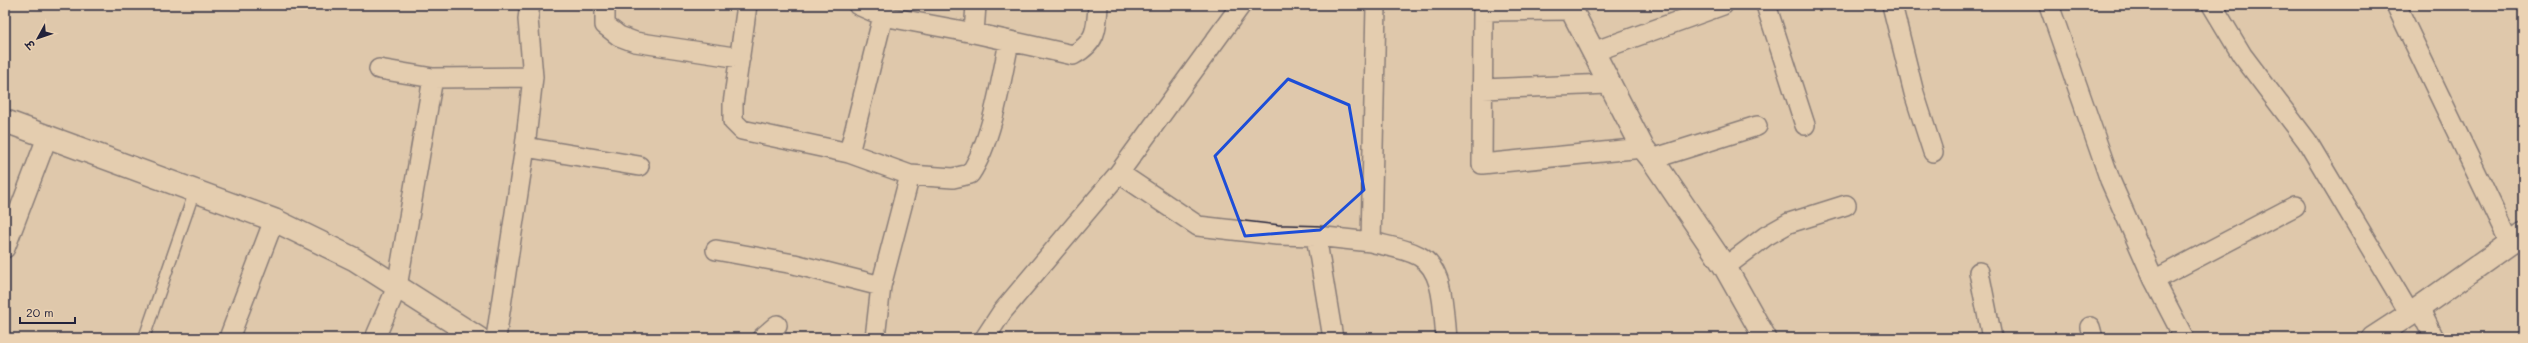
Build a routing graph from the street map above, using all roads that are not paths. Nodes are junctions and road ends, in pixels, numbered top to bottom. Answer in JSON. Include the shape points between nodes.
{"nodes":[{"id":1,"x":530,"y":5,"type":"edge"},
{"id":2,"x":605,"y":5,"type":"edge"},
{"id":3,"x":747,"y":5,"type":"edge"},
{"id":4,"x":858,"y":5,"type":"edge"},
{"id":5,"x":976,"y":5,"type":"edge"},
{"id":6,"x":1098,"y":5,"type":"edge"},
{"id":7,"x":1241,"y":5,"type":"edge"},
{"id":8,"x":1376,"y":5,"type":"edge"},
{"id":9,"x":1723,"y":5,"type":"edge"},
{"id":10,"x":1766,"y":5,"type":"edge"},
{"id":11,"x":1892,"y":5,"type":"edge"},
{"id":12,"x":2049,"y":5,"type":"edge"},
{"id":13,"x":2212,"y":5,"type":"edge"},
{"id":14,"x":2396,"y":5,"type":"edge"},
{"id":15,"x":1570,"y":7,"type":"edge"},
{"id":16,"x":883,"y":16,"type":"junction"},
{"id":17,"x":974,"y":33,"type":"junction"},
{"id":18,"x":1009,"y":42,"type":"junction"},
{"id":19,"x":1593,"y":52,"type":"junction"},
{"id":20,"x":740,"y":58,"type":"junction"},
{"id":21,"x":379,"y":69,"type":"dead end"},
{"id":22,"x":533,"y":77,"type":"junction"},
{"id":23,"x":433,"y":78,"type":"junction"},
{"id":24,"x":1609,"y":84,"type":"junction"},
{"id":25,"x":1483,"y":89,"type":"junction"},
{"id":26,"x":5,"y":121,"type":"edge"},
{"id":27,"x":1806,"y":125,"type":"dead end"},
{"id":28,"x":1757,"y":126,"type":"dead end"},
{"id":29,"x":48,"y":135,"type":"junction"},
{"id":30,"x":526,"y":147,"type":"junction"},
{"id":31,"x":1933,"y":152,"type":"dead end"},
{"id":32,"x":849,"y":153,"type":"junction"},
{"id":33,"x":1647,"y":154,"type":"junction"},
{"id":34,"x":640,"y":166,"type":"dead end"},
{"id":35,"x":1119,"y":173,"type":"junction"},
{"id":36,"x":910,"y":175,"type":"junction"},
{"id":37,"x":195,"y":190,"type":"junction"},
{"id":38,"x":1846,"y":205,"type":"dead end"},
{"id":39,"x":2295,"y":206,"type":"dead end"},
{"id":40,"x":274,"y":220,"type":"junction"},
{"id":41,"x":1316,"y":236,"type":"junction"},
{"id":42,"x":2516,"y":239,"type":"edge"},
{"id":43,"x":1371,"y":242,"type":"junction"},
{"id":44,"x":5,"y":248,"type":"edge"},
{"id":45,"x":716,"y":250,"type":"dead end"},
{"id":46,"x":1725,"y":267,"type":"junction"},
{"id":47,"x":1979,"y":272,"type":"dead end"},
{"id":48,"x":2154,"y":280,"type":"junction"},
{"id":49,"x":881,"y":286,"type":"junction"},
{"id":50,"x":397,"y":287,"type":"junction"},
{"id":51,"x":2415,"y":311,"type":"junction"},
{"id":52,"x":777,"y":325,"type":"dead end"},
{"id":53,"x":144,"y":338,"type":"edge"},
{"id":54,"x":229,"y":338,"type":"edge"},
{"id":55,"x":375,"y":338,"type":"edge"},
{"id":56,"x":478,"y":338,"type":"edge"},
{"id":57,"x":496,"y":338,"type":"edge"},
{"id":58,"x":762,"y":338,"type":"edge"},
{"id":59,"x":875,"y":338,"type":"edge"},
{"id":60,"x":985,"y":338,"type":"edge"},
{"id":61,"x":1334,"y":338,"type":"edge"},
{"id":62,"x":1446,"y":338,"type":"edge"},
{"id":63,"x":1765,"y":338,"type":"edge"},
{"id":64,"x":1992,"y":338,"type":"edge"},
{"id":65,"x":2184,"y":338,"type":"edge"},
{"id":66,"x":2373,"y":338,"type":"edge"},
{"id":67,"x":2434,"y":338,"type":"edge"}],
"edges":[{"from":1,"to":22,"type":"street","via":[[528,19]]},
{"from":2,"to":20,"type":"street","via":[[605,25],[618,36],[635,42]]},
{"from":3,"to":20,"type":"street"},
{"from":4,"to":16,"type":"street"},
{"from":5,"to":17,"type":"street"},
{"from":6,"to":18,"type":"street","via":[[1097,30],[1086,48],[1073,55]]},
{"from":7,"to":35,"type":"street"},
{"from":8,"to":43,"type":"street"},
{"from":9,"to":19,"type":"street"},
{"from":10,"to":27,"type":"street"},
{"from":11,"to":31,"type":"street","via":[[1914,93]]},
{"from":12,"to":48,"type":"street","via":[[2110,180]]},
{"from":13,"to":51,"type":"street","via":[[2242,55],[2307,141]]},
{"from":14,"to":42,"type":"street"},
{"from":15,"to":19,"type":"street"},
{"from":15,"to":25,"type":"street","via":[[1483,11]]},
{"from":16,"to":17,"type":"street"},
{"from":16,"to":32,"type":"street"},
{"from":17,"to":18,"type":"street"},
{"from":18,"to":36,"type":"street","via":[[980,158],[970,174],[953,178]]},
{"from":19,"to":24,"type":"street"},
{"from":20,"to":32,"type":"street","via":[[733,121],[742,130]]},
{"from":21,"to":23,"type":"street"},
{"from":22,"to":23,"type":"street"},
{"from":22,"to":30,"type":"street"},
{"from":23,"to":50,"type":"street"},
{"from":24,"to":25,"type":"street"},
{"from":24,"to":33,"type":"street"},
{"from":25,"to":33,"type":"street","via":[[1482,164]]},
{"from":26,"to":29,"type":"street"},
{"from":28,"to":33,"type":"street"},
{"from":29,"to":37,"type":"street"},
{"from":29,"to":44,"type":"street"},
{"from":30,"to":34,"type":"street"},
{"from":30,"to":57,"type":"street"},
{"from":32,"to":36,"type":"street"},
{"from":33,"to":46,"type":"street"},
{"from":35,"to":41,"type":"street","via":[[1198,226],[1277,235]]},
{"from":35,"to":60,"type":"street","via":[[1002,312]]},
{"from":36,"to":49,"type":"street"},
{"from":37,"to":40,"type":"street"},
{"from":37,"to":53,"type":"lane"},
{"from":38,"to":46,"type":"street","via":[[1789,223],[1766,236]]},
{"from":39,"to":48,"type":"street"},
{"from":40,"to":50,"type":"street","via":[[354,259]]},
{"from":40,"to":54,"type":"street"},
{"from":41,"to":43,"type":"street"},
{"from":41,"to":61,"type":"street"},
{"from":42,"to":51,"type":"street"},
{"from":43,"to":62,"type":"street","via":[[1418,255],[1432,266],[1440,288]]},
{"from":45,"to":49,"type":"street","via":[[794,264]]},
{"from":46,"to":63,"type":"street"},
{"from":47,"to":64,"type":"street"},
{"from":48,"to":65,"type":"street"},
{"from":49,"to":59,"type":"street"},
{"from":50,"to":55,"type":"street"},
{"from":50,"to":56,"type":"street"},
{"from":51,"to":66,"type":"street"},
{"from":51,"to":67,"type":"street"},
{"from":52,"to":58,"type":"street"}]}
